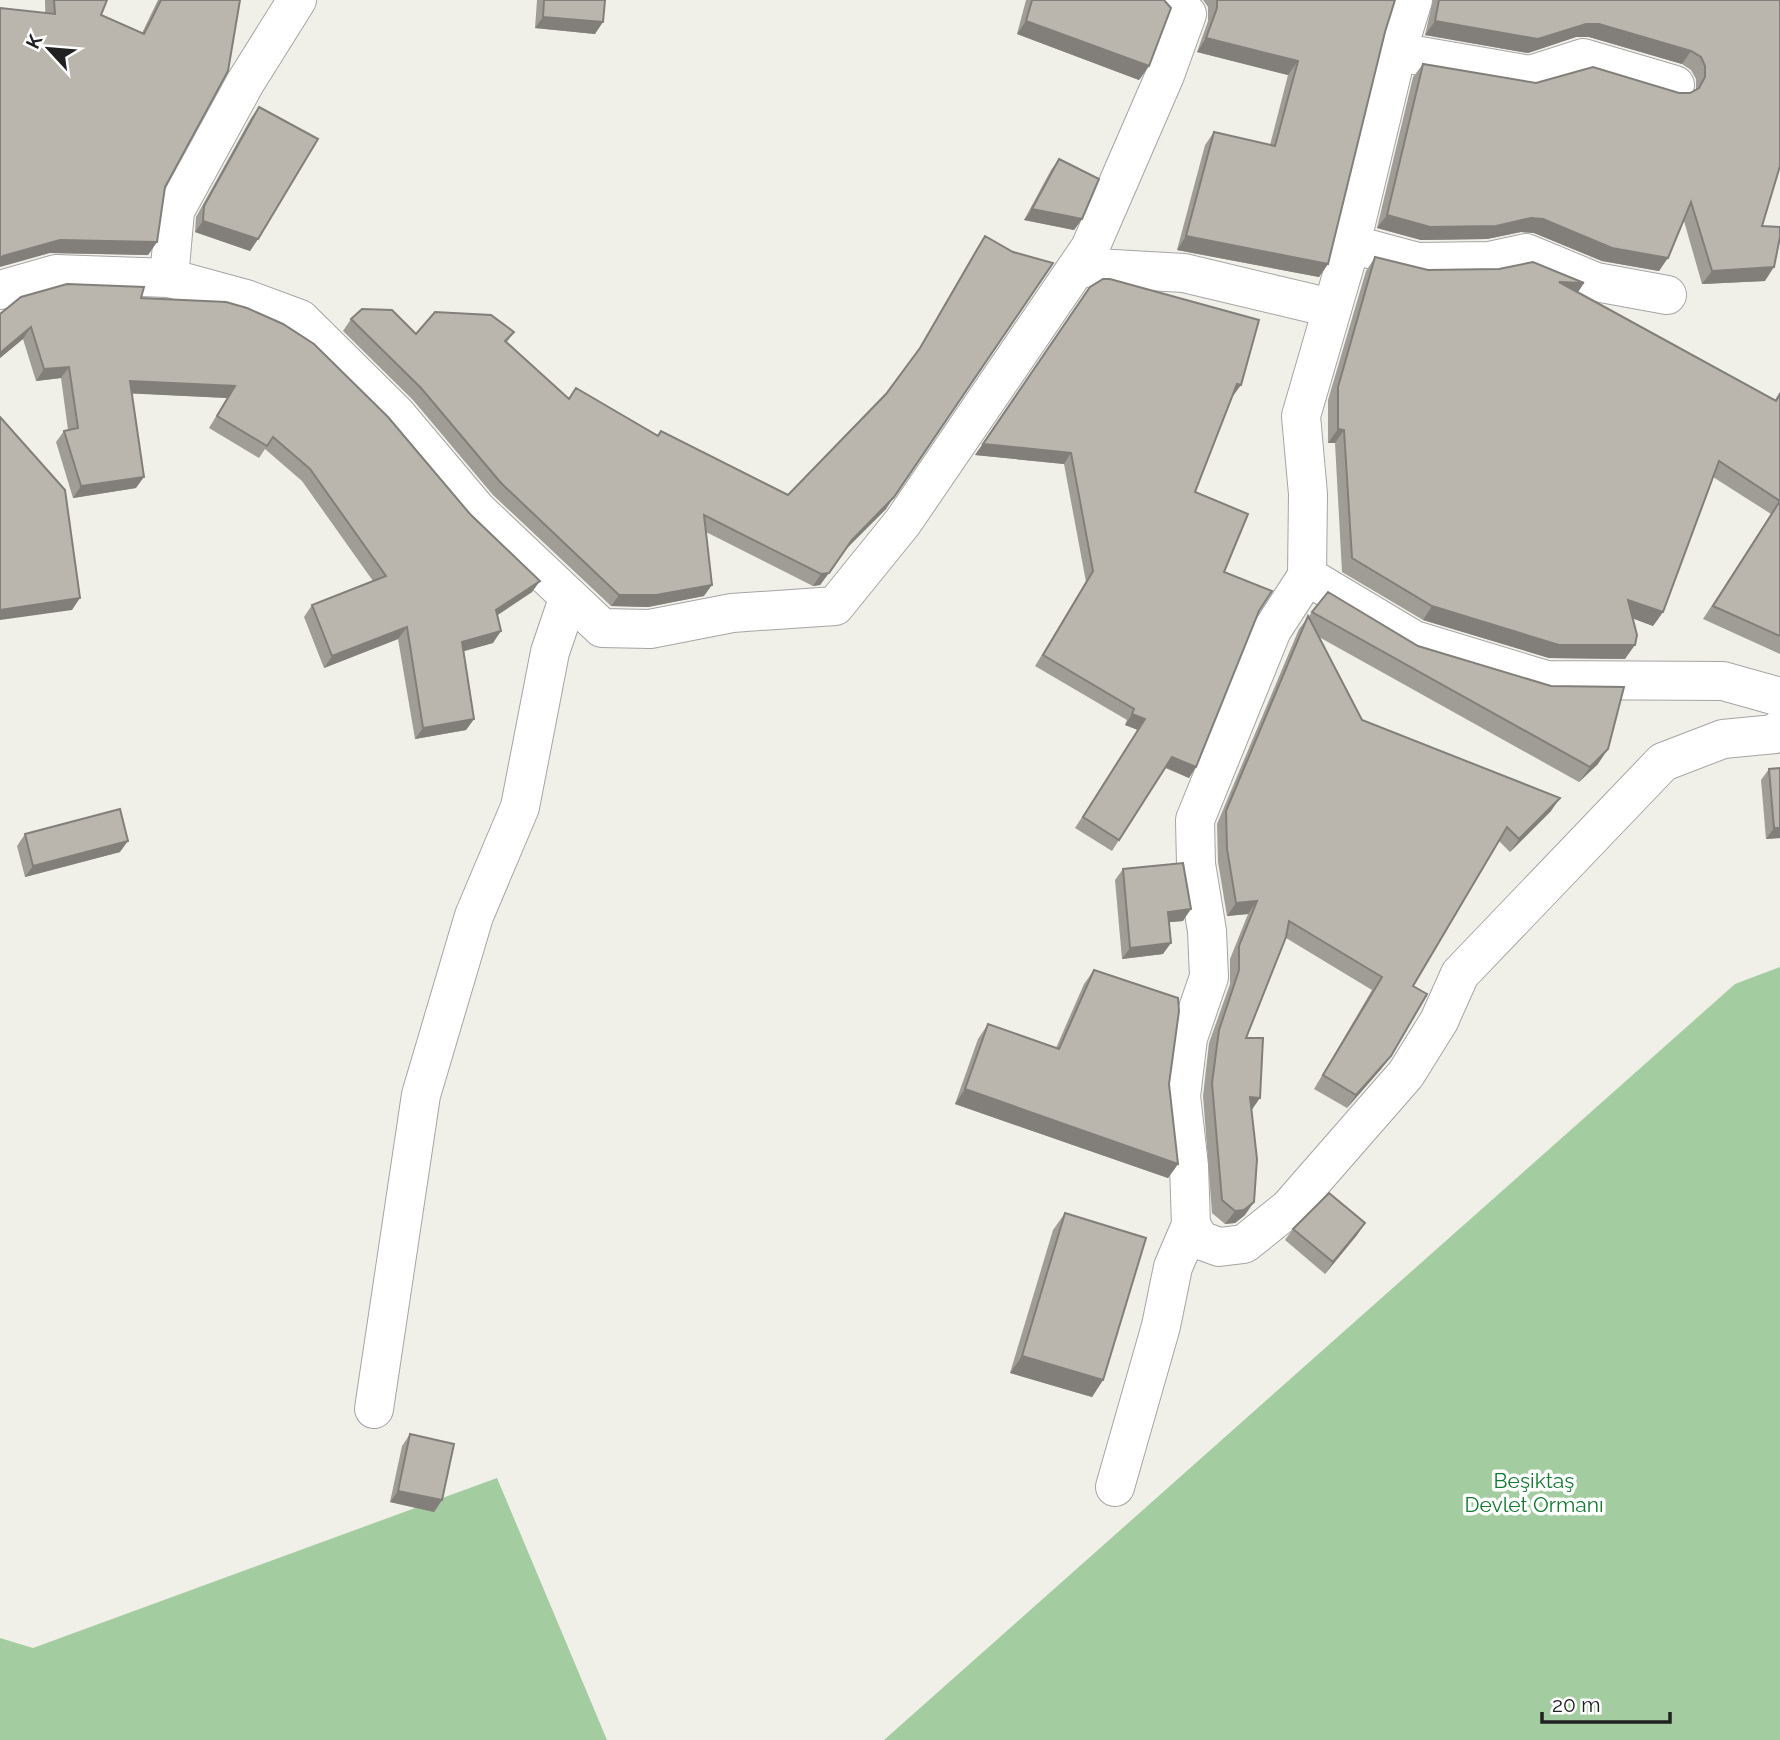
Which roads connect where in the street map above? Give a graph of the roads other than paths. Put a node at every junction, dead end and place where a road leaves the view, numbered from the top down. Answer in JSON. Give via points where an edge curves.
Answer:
{"nodes":[{"id":1,"x":297,"y":0,"type":"edge"},
{"id":2,"x":1170,"y":0,"type":"edge"},
{"id":3,"x":1413,"y":0,"type":"edge"},
{"id":4,"x":1397,"y":52,"type":"junction"},
{"id":5,"x":1675,"y":85,"type":"dead end"},
{"id":6,"x":1351,"y":244,"type":"junction"},
{"id":7,"x":1078,"y":267,"type":"junction"},
{"id":8,"x":169,"y":278,"type":"junction"},
{"id":9,"x":0,"y":290,"type":"edge"},
{"id":10,"x":1667,"y":295,"type":"dead end"},
{"id":11,"x":1331,"y":308,"type":"junction"},
{"id":12,"x":1307,"y":576,"type":"junction"},
{"id":13,"x":568,"y":599,"type":"junction"},
{"id":14,"x":1780,"y":697,"type":"edge"},
{"id":15,"x":1780,"y":729,"type":"edge"},
{"id":16,"x":1191,"y":1225,"type":"junction"},
{"id":17,"x":374,"y":1409,"type":"dead end"},
{"id":18,"x":1115,"y":1487,"type":"dead end"}],
"edges":[{"from":1,"to":8,"type":"street","via":[[175,211]]},
{"from":2,"to":7,"type":"street","via":[[1188,14]]},
{"from":3,"to":4,"type":"street"},
{"from":4,"to":5,"type":"street","via":[[1530,75],[1583,58]]},
{"from":4,"to":6,"type":"street"},
{"from":6,"to":10,"type":"street","via":[[1418,262],[1489,261],[1526,253],[1596,282]]},
{"from":6,"to":11,"type":"street"},
{"from":7,"to":11,"type":"street","via":[[1184,273]]},
{"from":7,"to":13,"type":"street","via":[[903,522],[835,606],[732,612],[650,629],[602,628]]},
{"from":8,"to":9,"type":"street","via":[[56,274]]},
{"from":8,"to":13,"type":"street","via":[[300,319],[396,414],[477,510]]},
{"from":11,"to":12,"type":"street","via":[[1301,416],[1308,494]]},
{"from":12,"to":14,"type":"street","via":[[1414,640],[1546,680],[1723,681]]},
{"from":12,"to":16,"type":"street","via":[[1272,630],[1195,820],[1209,977],[1188,1038],[1181,1096]]},
{"from":13,"to":17,"type":"street","via":[[550,652],[520,807],[474,916],[421,1095]]},
{"from":15,"to":16,"type":"street","via":[[1775,734],[1723,739],[1664,762],[1460,974],[1439,1021],[1406,1074],[1289,1209],[1244,1244],[1219,1247],[1199,1240]]},
{"from":16,"to":18,"type":"street","via":[[1173,1267]]}]}
